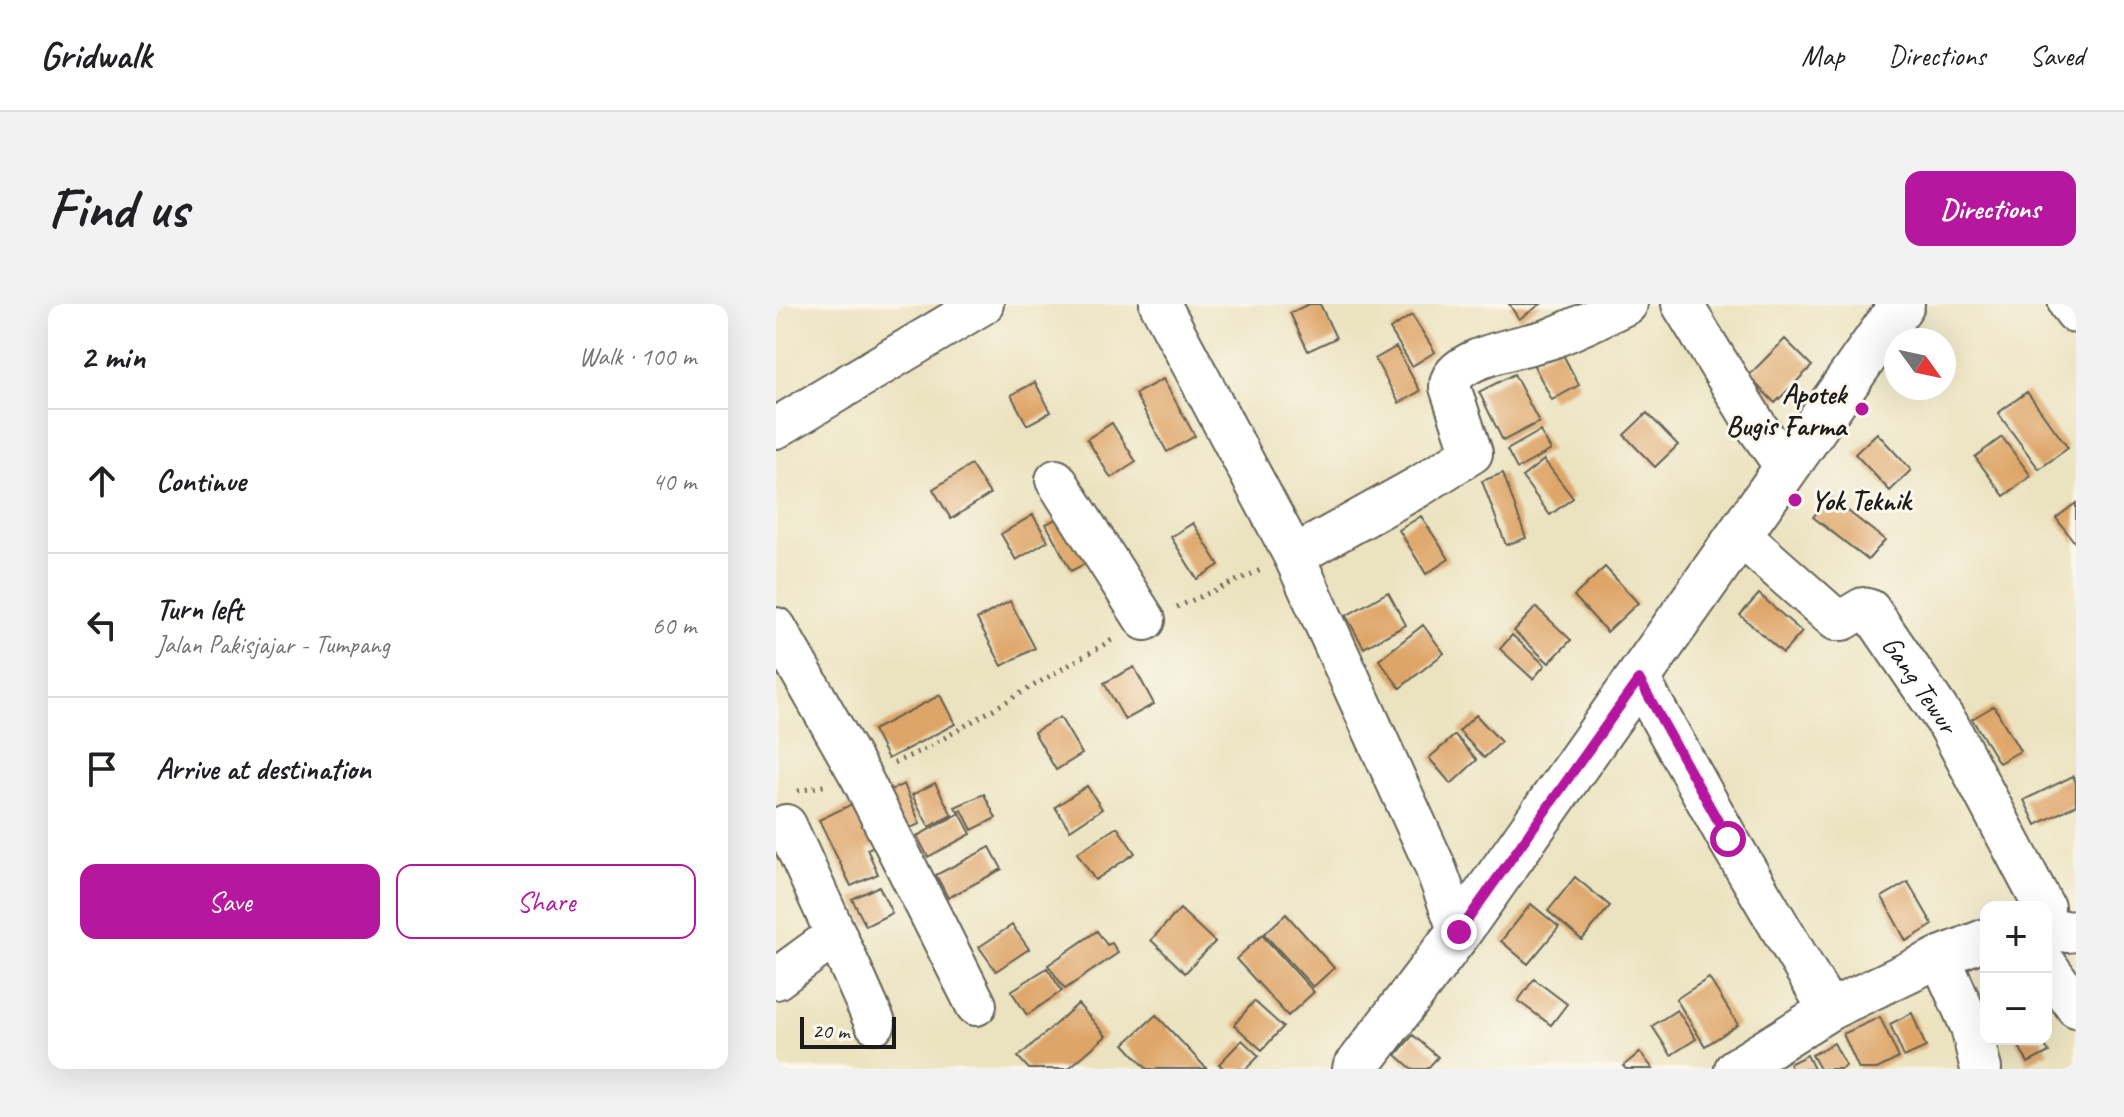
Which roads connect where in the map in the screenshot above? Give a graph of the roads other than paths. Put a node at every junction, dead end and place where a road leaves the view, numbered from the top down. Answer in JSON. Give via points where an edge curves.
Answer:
{"nodes":[{"id":1,"x":983,"y":304,"type":"edge"},
{"id":2,"x":1160,"y":304,"type":"edge"},
{"id":3,"x":1627,"y":304,"type":"edge"},
{"id":4,"x":1682,"y":304,"type":"edge"},
{"id":5,"x":1902,"y":304,"type":"edge"},
{"id":6,"x":2069,"y":304,"type":"edge"},
{"id":7,"x":2076,"y":313,"type":"edge"},
{"id":8,"x":776,"y":428,"type":"edge"},
{"id":9,"x":1786,"y":468,"type":"junction"},
{"id":10,"x":1056,"y":480,"type":"dead end"},
{"id":11,"x":1741,"y":536,"type":"junction"},
{"id":12,"x":1294,"y":556,"type":"junction"},
{"id":13,"x":1145,"y":620,"type":"road end"},
{"id":14,"x":776,"y":628,"type":"edge"},
{"id":15,"x":1639,"y":679,"type":"junction"},
{"id":16,"x":788,"y":809,"type":"road end"},
{"id":17,"x":2038,"y":901,"type":"edge"},
{"id":18,"x":2052,"y":928,"type":"edge"},
{"id":19,"x":1459,"y":932,"type":"junction"},
{"id":20,"x":836,"y":935,"type":"junction"},
{"id":21,"x":1980,"y":941,"type":"edge"},
{"id":22,"x":1940,"y":957,"type":"junction"},
{"id":23,"x":776,"y":979,"type":"edge"},
{"id":24,"x":976,"y":1005,"type":"dead end"},
{"id":25,"x":2076,"y":1007,"type":"edge"},
{"id":26,"x":1829,"y":1010,"type":"junction"},
{"id":27,"x":875,"y":1023,"type":"dead end"},
{"id":28,"x":1355,"y":1069,"type":"edge"},
{"id":29,"x":1735,"y":1069,"type":"edge"},
{"id":30,"x":1981,"y":1069,"type":"edge"}],
"edges":[{"from":1,"to":8,"type":"street"},
{"from":2,"to":12,"type":"street"},
{"from":3,"to":12,"type":"street","via":[[1549,340],[1500,350],[1438,383],[1450,387],[1472,453]]},
{"from":4,"to":9,"type":"street"},
{"from":5,"to":9,"type":"main road"},
{"from":6,"to":7,"type":"street"},
{"from":9,"to":11,"type":"main road"},
{"from":10,"to":13,"type":"street"},
{"from":11,"to":15,"type":"main road"},
{"from":11,"to":17,"type":"street","name":"Gang Tewur","via":[[1836,620],[1870,610],[1949,726]]},
{"from":12,"to":19,"type":"street","via":[[1434,864]]},
{"from":14,"to":24,"type":"street","via":[[861,777]]},
{"from":15,"to":19,"type":"main road"},
{"from":15,"to":26,"type":"street"},
{"from":16,"to":20,"type":"street"},
{"from":18,"to":25,"type":"street"},
{"from":19,"to":28,"type":"main road"},
{"from":20,"to":23,"type":"street"},
{"from":20,"to":27,"type":"street"},
{"from":21,"to":22,"type":"street"},
{"from":22,"to":26,"type":"street"},
{"from":22,"to":30,"type":"street","via":[[1971,1027]]},
{"from":26,"to":29,"type":"street"}]}
